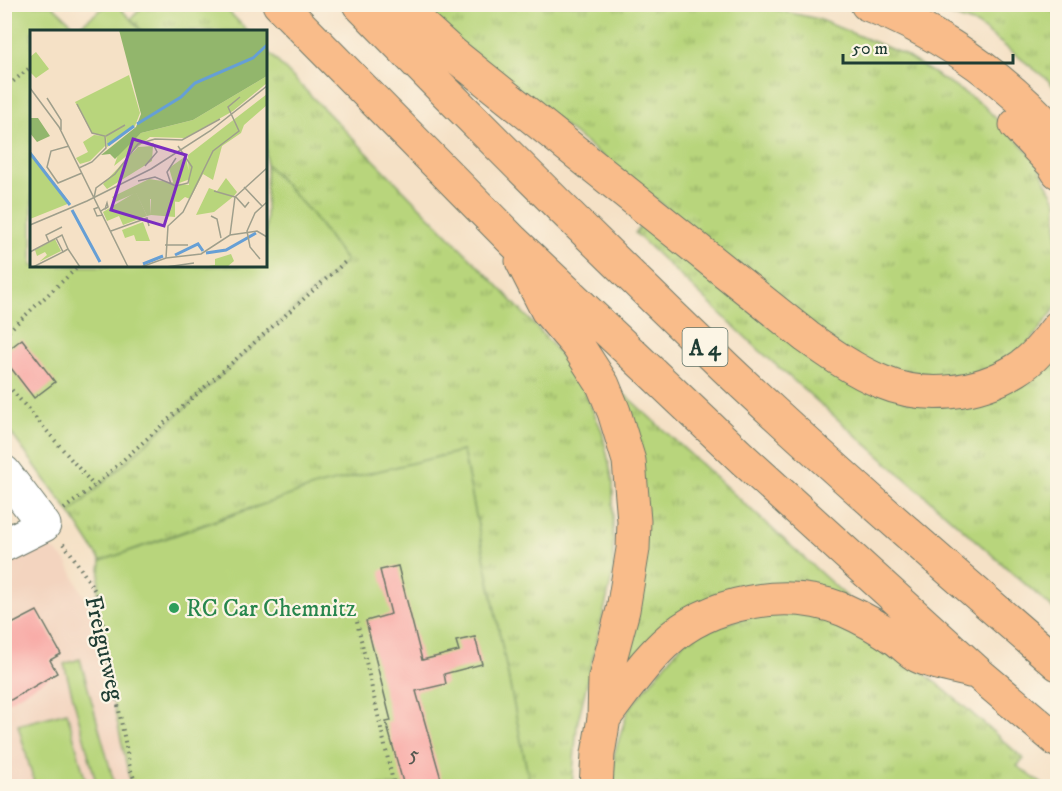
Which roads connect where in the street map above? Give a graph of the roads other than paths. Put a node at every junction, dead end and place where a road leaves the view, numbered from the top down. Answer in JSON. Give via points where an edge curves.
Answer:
{"nodes":[{"id":1,"x":279,"y":4,"type":"edge"},
{"id":2,"x":359,"y":4,"type":"edge"},
{"id":3,"x":398,"y":4,"type":"edge"},
{"id":4,"x":867,"y":4,"type":"edge"},
{"id":5,"x":974,"y":61,"type":"junction"},
{"id":6,"x":1058,"y":137,"type":"edge"},
{"id":7,"x":1058,"y":172,"type":"edge"},
{"id":8,"x":513,"y":241,"type":"junction"},
{"id":9,"x":1058,"y":327,"type":"edge"},
{"id":10,"x":4,"y":472,"type":"edge"},
{"id":11,"x":4,"y":545,"type":"edge"},
{"id":12,"x":1058,"y":664,"type":"edge"},
{"id":13,"x":980,"y":674,"type":"junction"},
{"id":14,"x":604,"y":718,"type":"junction"},
{"id":15,"x":1054,"y":738,"type":"edge"},
{"id":16,"x":596,"y":786,"type":"edge"}],
"edges":[{"from":1,"to":8,"type":"highway","number":"A 4"},
{"from":2,"to":12,"type":"highway","number":"A 4","via":[[728,369]]},
{"from":3,"to":9,"type":"highway","via":[[453,54],[807,337],[857,370],[907,389],[941,393],[975,388],[1017,370]]},
{"from":4,"to":5,"type":"highway","via":[[914,25]]},
{"from":5,"to":6,"type":"highway","via":[[1008,86]]},
{"from":5,"to":7,"type":"highway","via":[[1000,109]]},
{"from":8,"to":13,"type":"highway","number":"A 4","via":[[744,460]]},
{"from":8,"to":14,"type":"highway","via":[[547,310],[578,346],[603,385],[629,461],[633,549],[623,610],[605,678]]},
{"from":10,"to":11,"type":"street","via":[[44,525]]},
{"from":13,"to":14,"type":"highway","via":[[918,656],[881,629],[843,610],[815,601],[759,601],[693,622],[666,642],[644,664]]},
{"from":13,"to":15,"type":"highway","number":"A 4"},
{"from":14,"to":16,"type":"highway"}]}
